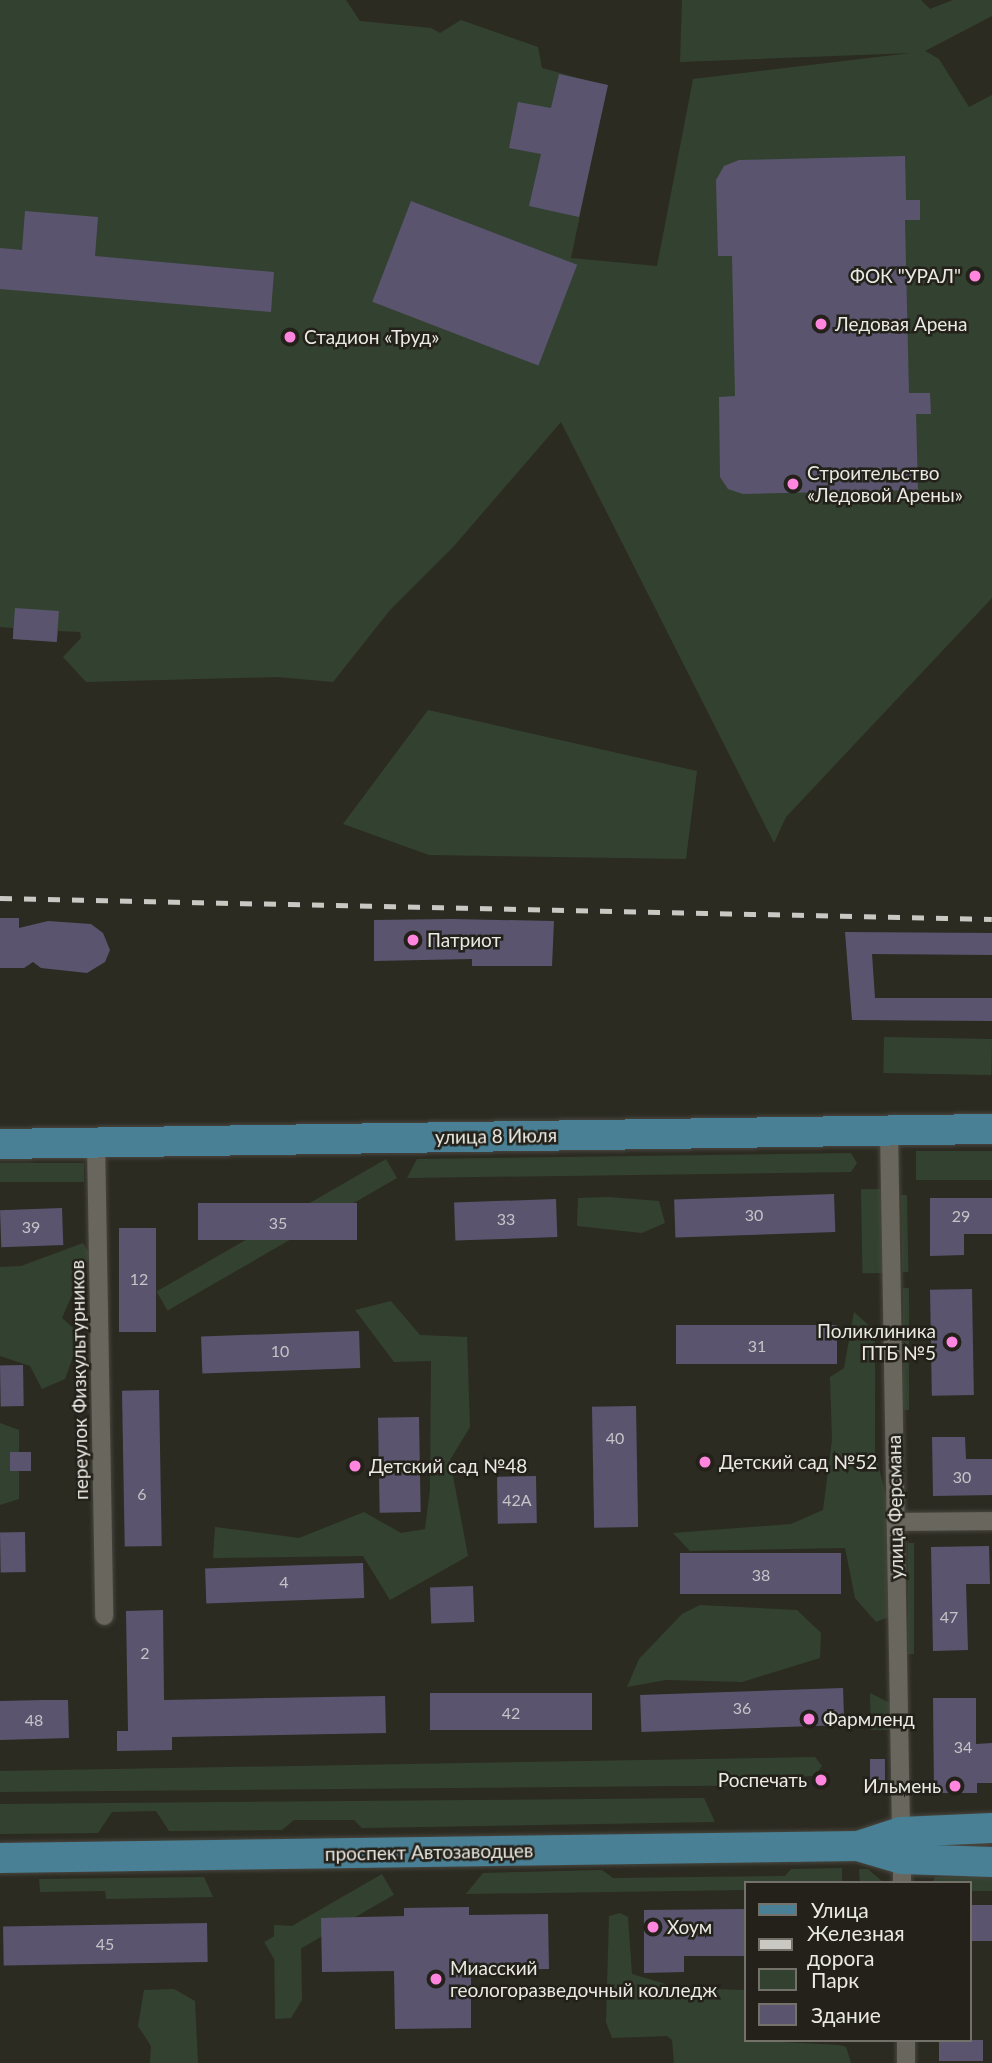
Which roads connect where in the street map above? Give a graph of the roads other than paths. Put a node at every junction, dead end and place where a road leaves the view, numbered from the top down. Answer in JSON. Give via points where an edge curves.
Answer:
{"nodes":[{"id":1,"x":992,"y":1129,"type":"edge"},
{"id":2,"x":889,"y":1130,"type":"junction"},
{"id":3,"x":96,"y":1142,"type":"junction"},
{"id":4,"x":0,"y":1144,"type":"edge"},
{"id":5,"x":992,"y":1521,"type":"edge"},
{"id":6,"x":896,"y":1522,"type":"junction"},
{"id":7,"x":104,"y":1616,"type":"dead end"},
{"id":8,"x":992,"y":1828,"type":"edge"},
{"id":9,"x":0,"y":1858,"type":"edge"},
{"id":10,"x":902,"y":1858,"type":"edge"},
{"id":11,"x":992,"y":1862,"type":"edge"},
{"id":12,"x":906,"y":2042,"type":"edge"},
{"id":13,"x":906,"y":2063,"type":"edge"}],
"edges":[{"from":1,"to":2,"type":"main road","name":"улица 8 Июля"},
{"from":2,"to":3,"type":"main road","name":"улица 8 Июля"},
{"from":2,"to":6,"type":"street","name":"улица Ферсмана"},
{"from":3,"to":4,"type":"main road","name":"улица 8 Июля"},
{"from":3,"to":7,"type":"street","name":"переулок Физкультурников"},
{"from":5,"to":6,"type":"street"},
{"from":6,"to":10,"type":"street","name":"улица Ферсмана"},
{"from":8,"to":10,"type":"main road","name":"проспект Автозаводцев"},
{"from":9,"to":10,"type":"main road","name":"проспект Автозаводцев","via":[[858,1846]]},
{"from":10,"to":11,"type":"main road","name":"проспект Автозаводцев"},
{"from":12,"to":13,"type":"street"}]}
